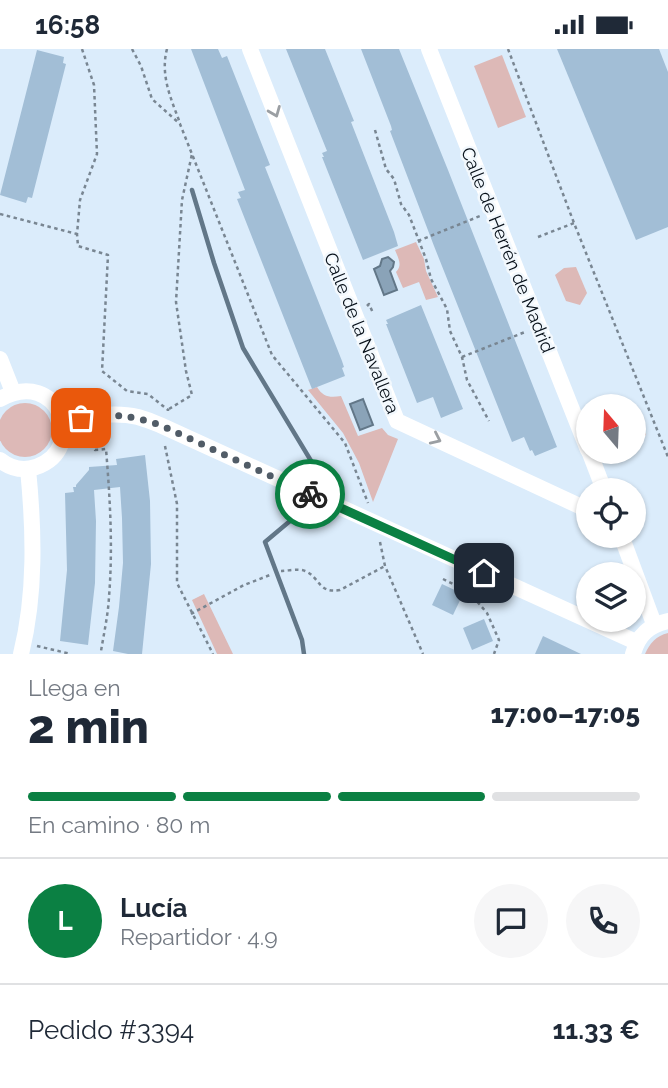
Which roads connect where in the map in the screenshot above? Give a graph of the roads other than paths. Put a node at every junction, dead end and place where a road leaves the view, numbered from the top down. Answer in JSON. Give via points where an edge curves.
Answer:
{"nodes":[{"id":1,"x":250,"y":49,"type":"edge"},
{"id":2,"x":429,"y":49,"type":"edge"},
{"id":3,"x":0,"y":359,"type":"edge"},
{"id":4,"x":6,"y":396,"type":"edge"},
{"id":5,"x":63,"y":420,"type":"junction"},
{"id":6,"x":576,"y":421,"type":"edge"},
{"id":7,"x":0,"y":460,"type":"edge"},
{"id":8,"x":29,"y":469,"type":"junction"},
{"id":9,"x":576,"y":504,"type":"edge"},
{"id":10,"x":627,"y":548,"type":"edge"},
{"id":11,"x":661,"y":622,"type":"edge"},
{"id":12,"x":634,"y":648,"type":"edge"},
{"id":13,"x":20,"y":654,"type":"edge"}],
"edges":[{"from":1,"to":9,"type":"street","name":"Calle de la Navallera","one_way":true,"via":[[397,421]]},
{"from":2,"to":6,"type":"street","name":"Calle de Herrén de Madrid"},
{"from":3,"to":4,"type":"street"},
{"from":4,"to":5,"type":"street","via":[[29,390],[44,395]]},
{"from":5,"to":8,"type":"street","via":[[57,453]]},
{"from":5,"to":12,"type":"street","via":[[117,415],[163,423]]},
{"from":7,"to":8,"type":"street"},
{"from":8,"to":13,"type":"street","via":[[33,547]]},
{"from":10,"to":11,"type":"street"},
{"from":11,"to":12,"type":"street","via":[[644,632]]}]}
